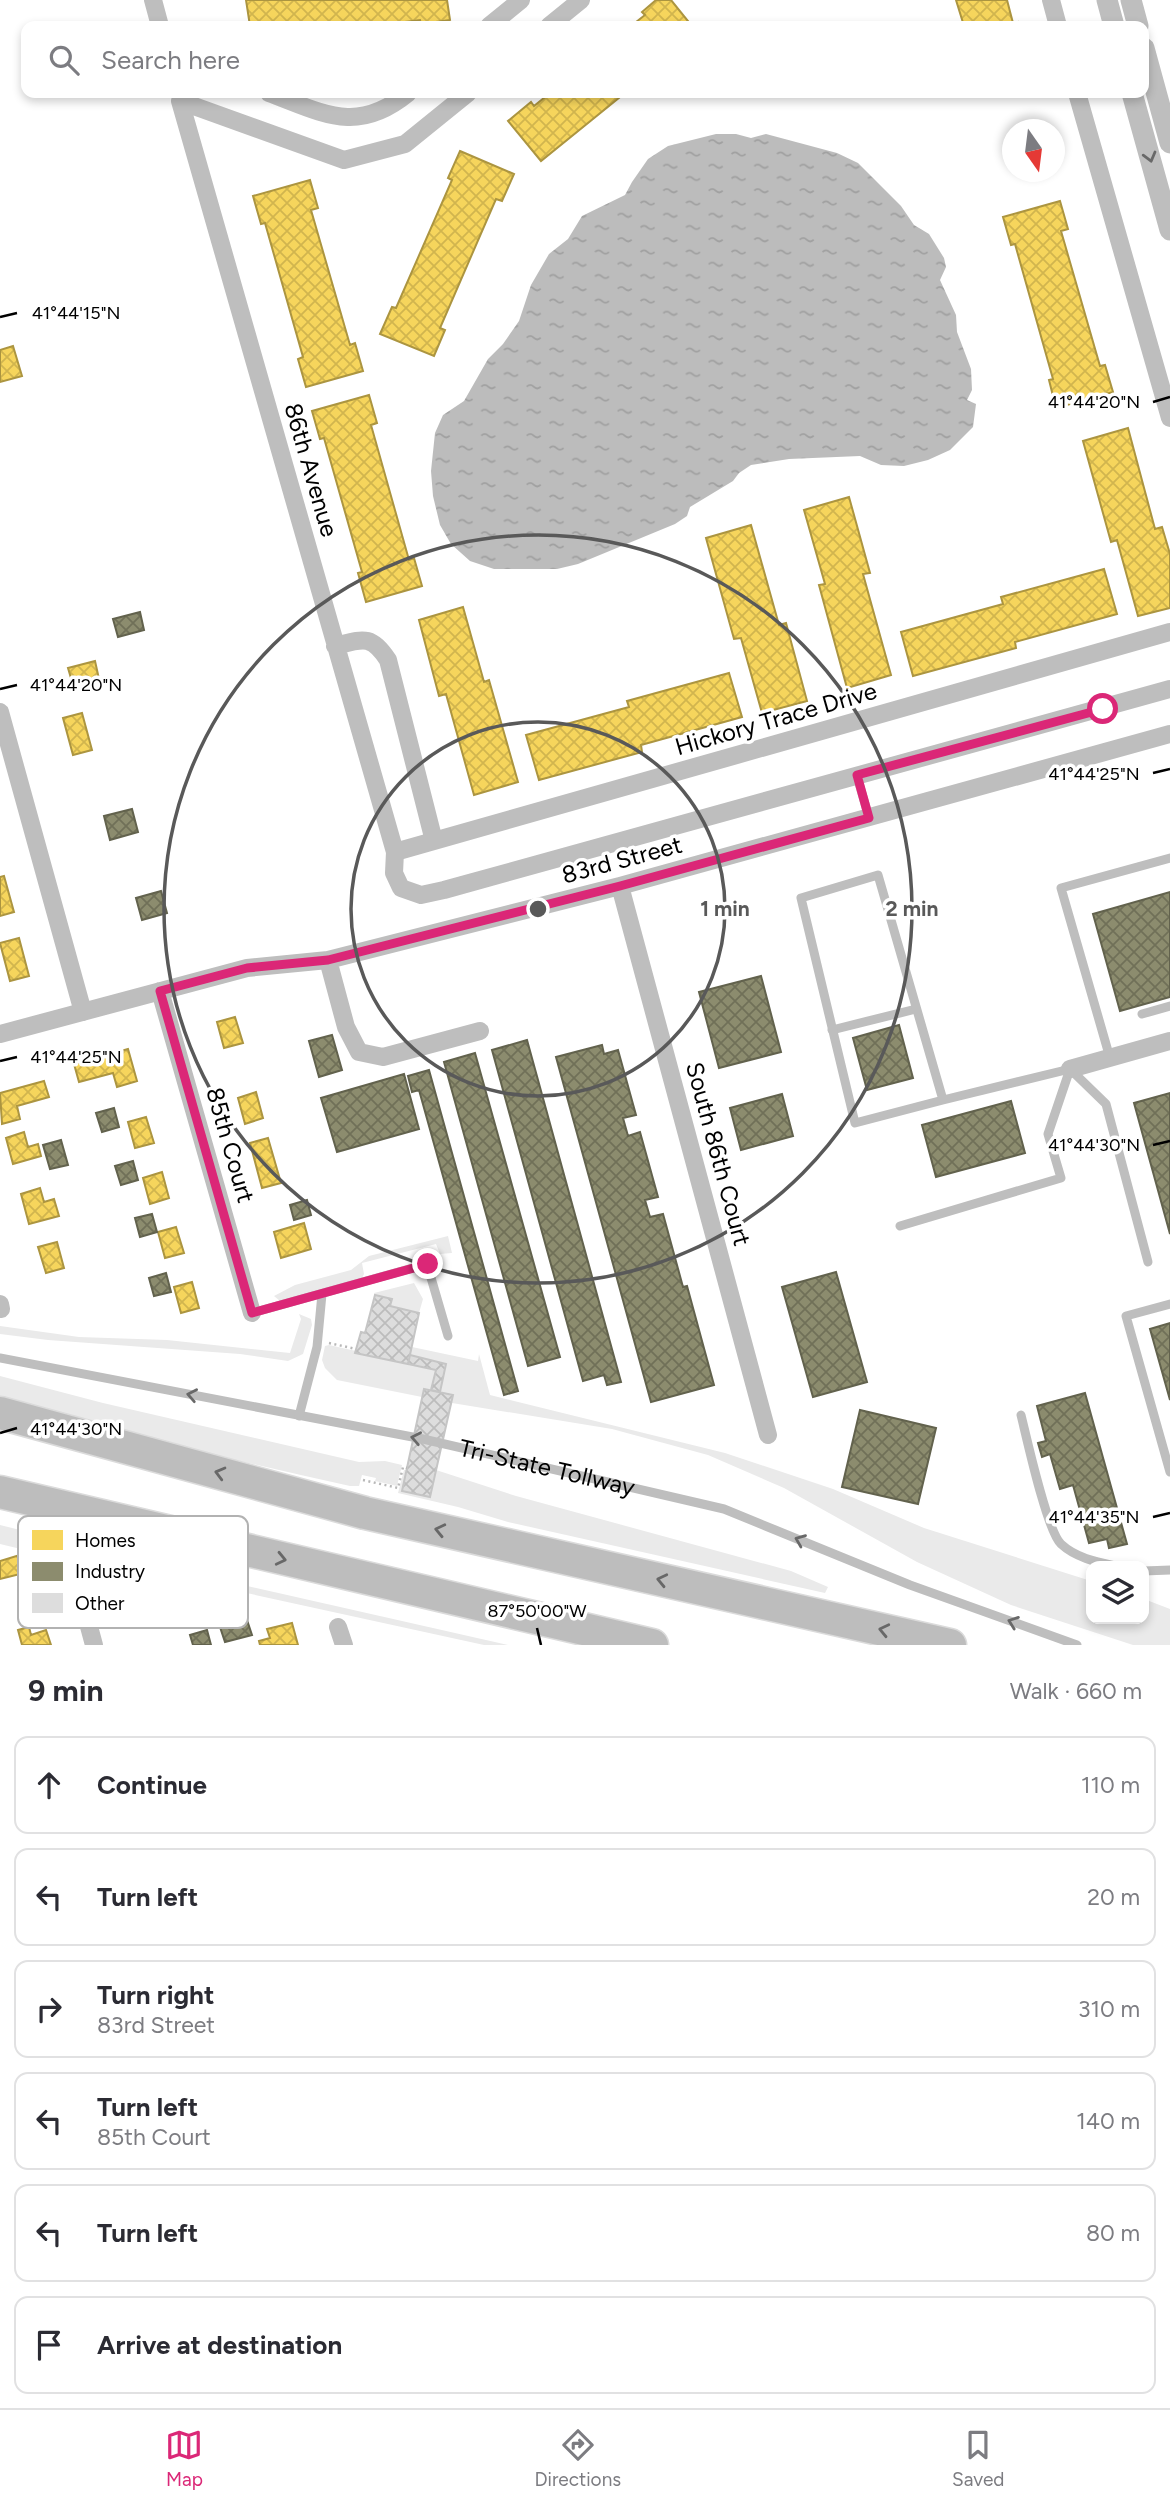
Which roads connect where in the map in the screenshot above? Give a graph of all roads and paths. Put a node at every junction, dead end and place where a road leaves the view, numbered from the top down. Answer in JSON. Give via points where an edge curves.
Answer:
{"nodes":[{"id":1,"x":153,"y":0,"type":"edge"},
{"id":2,"x":521,"y":0,"type":"edge"},
{"id":3,"x":581,"y":0,"type":"edge"},
{"id":4,"x":1051,"y":0,"type":"edge"},
{"id":5,"x":1107,"y":0,"type":"edge"},
{"id":6,"x":1131,"y":0,"type":"edge"},
{"id":7,"x":159,"y":21,"type":"edge"},
{"id":8,"x":495,"y":21,"type":"edge"},
{"id":9,"x":555,"y":21,"type":"edge"},
{"id":10,"x":1057,"y":21,"type":"edge"},
{"id":11,"x":1113,"y":21,"type":"edge"},
{"id":12,"x":1137,"y":21,"type":"edge"},
{"id":13,"x":1149,"y":66,"type":"edge"},
{"id":14,"x":282,"y":98,"type":"edge"},
{"id":15,"x":402,"y":98,"type":"edge"},
{"id":16,"x":462,"y":98,"type":"edge"},
{"id":17,"x":1078,"y":98,"type":"edge"},
{"id":18,"x":1133,"y":98,"type":"edge"},
{"id":19,"x":1170,"y":143,"type":"edge"},
{"id":20,"x":1169,"y":224,"type":"edge"},
{"id":21,"x":1170,"y":418,"type":"edge"},
{"id":22,"x":1170,"y":632,"type":"edge"},
{"id":23,"x":335,"y":646,"type":"junction"},
{"id":24,"x":1170,"y":689,"type":"edge"},
{"id":25,"x":0,"y":712,"type":"edge"},
{"id":26,"x":1170,"y":734,"type":"edge"},
{"id":27,"x":857,"y":775,"type":"junction"},
{"id":28,"x":869,"y":818,"type":"junction"},
{"id":29,"x":434,"y":841,"type":"junction"},
{"id":30,"x":395,"y":852,"type":"junction"},
{"id":31,"x":1170,"y":858,"type":"edge"},
{"id":32,"x":620,"y":886,"type":"junction"},
{"id":33,"x":328,"y":960,"type":"junction"},
{"id":34,"x":160,"y":991,"type":"junction"},
{"id":35,"x":1170,"y":1006,"type":"edge"},
{"id":36,"x":916,"y":1009,"type":"junction"},
{"id":37,"x":83,"y":1012,"type":"junction"},
{"id":38,"x":1142,"y":1014,"type":"dead end"},
{"id":39,"x":832,"y":1030,"type":"junction"},
{"id":40,"x":480,"y":1031,"type":"dead end"},
{"id":41,"x":0,"y":1034,"type":"edge"},
{"id":42,"x":1170,"y":1041,"type":"edge"},
{"id":43,"x":1110,"y":1058,"type":"junction"},
{"id":44,"x":1070,"y":1069,"type":"junction"},
{"id":45,"x":943,"y":1100,"type":"junction"},
{"id":46,"x":900,"y":1226,"type":"dead end"},
{"id":47,"x":1148,"y":1262,"type":"dead end"},
{"id":48,"x":322,"y":1294,"type":"junction"},
{"id":49,"x":1170,"y":1304,"type":"edge"},
{"id":50,"x":252,"y":1313,"type":"joint"},
{"id":51,"x":448,"y":1336,"type":"dead end"},
{"id":52,"x":318,"y":1340,"type":"junction"},
{"id":53,"x":356,"y":1349,"type":"dead end"},
{"id":54,"x":0,"y":1358,"type":"edge"},
{"id":55,"x":0,"y":1413,"type":"edge"},
{"id":56,"x":1021,"y":1415,"type":"dead end"},
{"id":57,"x":299,"y":1416,"type":"junction"},
{"id":58,"x":768,"y":1434,"type":"dead end"},
{"id":59,"x":407,"y":1468,"type":"dead end"},
{"id":60,"x":1170,"y":1472,"type":"edge"},
{"id":61,"x":363,"y":1480,"type":"dead end"},
{"id":62,"x":0,"y":1492,"type":"edge"},
{"id":63,"x":102,"y":1516,"type":"edge"},
{"id":64,"x":248,"y":1550,"type":"edge"},
{"id":65,"x":1089,"y":1561,"type":"edge"},
{"id":66,"x":1170,"y":1570,"type":"edge"},
{"id":67,"x":1149,"y":1572,"type":"edge"},
{"id":68,"x":338,"y":1627,"type":"dead end"},
{"id":69,"x":89,"y":1628,"type":"edge"},
{"id":70,"x":94,"y":1645,"type":"edge"},
{"id":71,"x":344,"y":1645,"type":"edge"},
{"id":72,"x":652,"y":1645,"type":"edge"},
{"id":73,"x":950,"y":1645,"type":"edge"},
{"id":74,"x":1077,"y":1645,"type":"edge"}],
"edges":[{"from":1,"to":7,"type":"street"},
{"from":2,"to":8,"type":"street"},
{"from":3,"to":9,"type":"street"},
{"from":4,"to":10,"type":"street"},
{"from":5,"to":11,"type":"street"},
{"from":6,"to":12,"type":"street"},
{"from":13,"to":19,"type":"street"},
{"from":14,"to":15,"type":"street","via":[[333,117],[371,116]]},
{"from":16,"to":23,"type":"street","name":"86th Avenue","via":[[405,144],[344,160],[180,101]]},
{"from":17,"to":21,"type":"street"},
{"from":18,"to":20,"type":"street","one_way":true},
{"from":22,"to":29,"type":"street","name":"Hickory Trace Drive"},
{"from":23,"to":29,"type":"street","via":[[365,639],[378,645],[388,660]]},
{"from":23,"to":30,"type":"street","name":"86th Avenue"},
{"from":24,"to":27,"type":"street"},
{"from":25,"to":37,"type":"street"},
{"from":26,"to":28,"type":"street","name":"83rd Street"},
{"from":27,"to":28,"type":"lane"},
{"from":27,"to":30,"type":"street","name":"86th Avenue","via":[[421,895],[401,888],[394,873]]},
{"from":28,"to":32,"type":"street","name":"83rd Street"},
{"from":29,"to":30,"type":"street","name":"Hickory Trace Drive"},
{"from":31,"to":43,"type":"lane","via":[[1061,888]]},
{"from":32,"to":33,"type":"street","name":"83rd Street"},
{"from":32,"to":58,"type":"street","name":"South 86th Court"},
{"from":33,"to":34,"type":"street","name":"83rd Street","via":[[247,968]]},
{"from":33,"to":40,"type":"street","via":[[346,1027],[359,1052],[383,1057]]},
{"from":34,"to":37,"type":"street","name":"83rd Street"},
{"from":34,"to":50,"type":"street","name":"85th Court"},
{"from":35,"to":38,"type":"lane"},
{"from":36,"to":39,"type":"lane"},
{"from":36,"to":39,"type":"lane","via":[[878,875],[800,898]]},
{"from":36,"to":45,"type":"lane"},
{"from":37,"to":41,"type":"street","name":"83rd Street"},
{"from":39,"to":45,"type":"lane","via":[[855,1123]]},
{"from":42,"to":43,"type":"street"},
{"from":43,"to":44,"type":"street"},
{"from":44,"to":45,"type":"lane"},
{"from":44,"to":46,"type":"lane","via":[[1048,1134],[1061,1178]]},
{"from":44,"to":47,"type":"lane","via":[[1106,1104]]},
{"from":48,"to":50,"type":"lane"},
{"from":48,"to":51,"type":"lane","via":[[428,1264]]},
{"from":48,"to":52,"type":"lane"},
{"from":49,"to":60,"type":"lane","via":[[1126,1316]]},
{"from":52,"to":53,"type":"path"},
{"from":52,"to":57,"type":"lane"},
{"from":57,"to":54,"type":"lane","name":"Tri-State Tollway","one_way":true},
{"from":73,"to":55,"type":"highway","one_way":true,"via":[[365,1513]]},
{"from":56,"to":65,"type":"lane","via":[[1049,1522],[1060,1544]]},
{"from":74,"to":57,"type":"lane","name":"Tri-State Tollway","one_way":true,"via":[[910,1585],[724,1509],[422,1439]]},
{"from":59,"to":61,"type":"path","via":[[403,1467],[398,1488]]},
{"from":62,"to":63,"type":"highway","one_way":true},
{"from":64,"to":72,"type":"highway","one_way":true},
{"from":66,"to":67,"type":"lane"},
{"from":68,"to":71,"type":"street"},
{"from":69,"to":70,"type":"street"}]}
